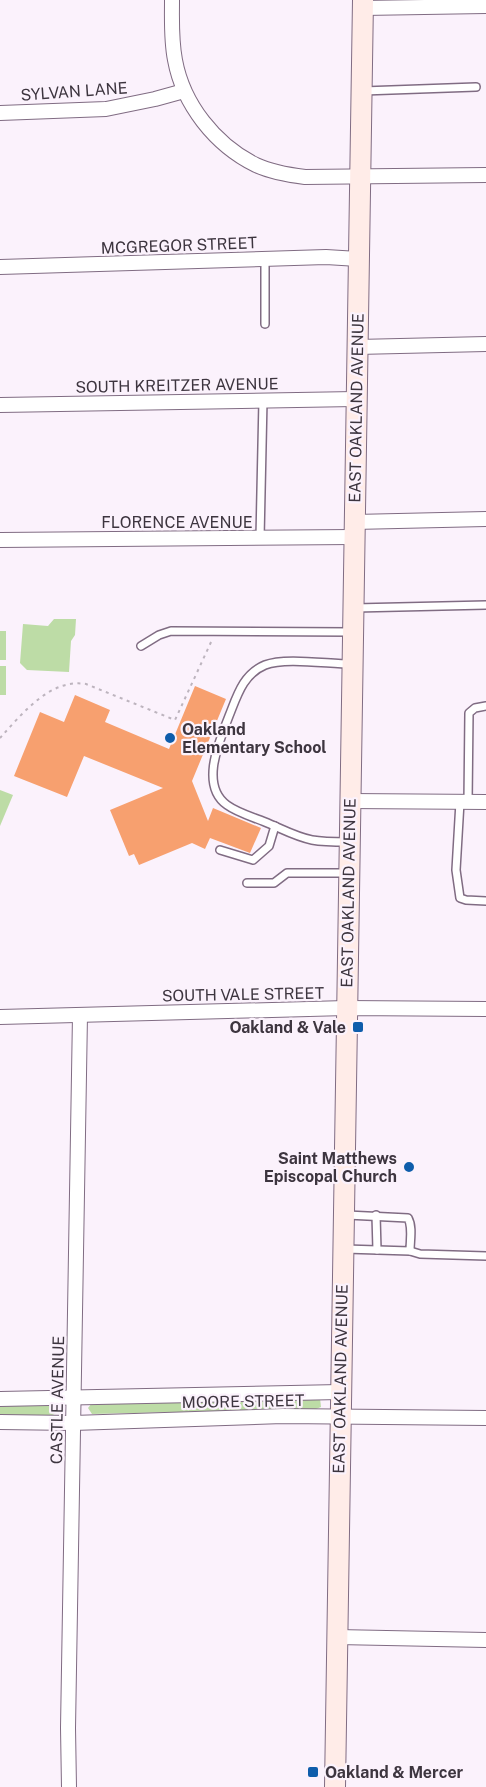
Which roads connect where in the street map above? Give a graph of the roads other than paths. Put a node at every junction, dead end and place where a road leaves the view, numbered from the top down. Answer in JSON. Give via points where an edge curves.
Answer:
{"nodes":[{"id":1,"x":172,"y":0,"type":"edge"},
{"id":2,"x":363,"y":4,"type":"edge"},
{"id":3,"x":486,"y":6,"type":"edge"},
{"id":4,"x":476,"y":87,"type":"dead end"},
{"id":5,"x":184,"y":91,"type":"junction"},
{"id":6,"x":360,"y":92,"type":"junction"},
{"id":7,"x":0,"y":113,"type":"edge"},
{"id":8,"x":486,"y":175,"type":"edge"},
{"id":9,"x":359,"y":177,"type":"junction"},
{"id":10,"x":265,"y":259,"type":"junction"},
{"id":11,"x":358,"y":259,"type":"junction"},
{"id":12,"x":0,"y":267,"type":"edge"},
{"id":13,"x":265,"y":324,"type":"dead end"},
{"id":14,"x":486,"y":344,"type":"edge"},
{"id":15,"x":357,"y":347,"type":"junction"},
{"id":16,"x":356,"y":399,"type":"junction"},
{"id":17,"x":262,"y":400,"type":"junction"},
{"id":18,"x":0,"y":405,"type":"edge"},
{"id":19,"x":486,"y":519,"type":"edge"},
{"id":20,"x":353,"y":530,"type":"junction"},
{"id":21,"x":260,"y":538,"type":"junction"},
{"id":22,"x":0,"y":540,"type":"edge"},
{"id":23,"x":486,"y":605,"type":"edge"},
{"id":24,"x":352,"y":608,"type":"junction"},
{"id":25,"x":352,"y":632,"type":"junction"},
{"id":26,"x":141,"y":646,"type":"dead end"},
{"id":27,"x":351,"y":664,"type":"junction"},
{"id":28,"x":486,"y":706,"type":"edge"},
{"id":29,"x":349,"y":801,"type":"junction"},
{"id":30,"x":464,"y":802,"type":"junction"},
{"id":31,"x":486,"y":802,"type":"edge"},
{"id":32,"x":275,"y":826,"type":"junction"},
{"id":33,"x":348,"y":842,"type":"junction"},
{"id":34,"x":220,"y":850,"type":"dead end"},
{"id":35,"x":348,"y":873,"type":"junction"},
{"id":36,"x":247,"y":883,"type":"dead end"},
{"id":37,"x":486,"y":901,"type":"edge"},
{"id":38,"x":346,"y":1008,"type":"junction"},
{"id":39,"x":486,"y":1009,"type":"edge"},
{"id":40,"x":80,"y":1015,"type":"junction"},
{"id":41,"x":0,"y":1017,"type":"edge"},
{"id":42,"x":343,"y":1214,"type":"junction"},
{"id":43,"x":376,"y":1215,"type":"junction"},
{"id":44,"x":342,"y":1249,"type":"junction"},
{"id":45,"x":377,"y":1250,"type":"junction"},
{"id":46,"x":410,"y":1251,"type":"junction"},
{"id":47,"x":486,"y":1256,"type":"edge"},
{"id":48,"x":340,"y":1392,"type":"junction"},
{"id":49,"x":74,"y":1397,"type":"junction"},
{"id":50,"x":0,"y":1399,"type":"edge"},
{"id":51,"x":340,"y":1416,"type":"junction"},
{"id":52,"x":486,"y":1418,"type":"edge"},
{"id":53,"x":0,"y":1422,"type":"edge"},
{"id":54,"x":74,"y":1423,"type":"junction"},
{"id":55,"x":337,"y":1637,"type":"junction"},
{"id":56,"x":486,"y":1640,"type":"edge"},
{"id":57,"x":69,"y":1787,"type":"edge"},
{"id":58,"x":335,"y":1787,"type":"edge"}],
"edges":[{"from":1,"to":5,"type":"street","via":[[175,59]]},
{"from":2,"to":3,"type":"street"},
{"from":2,"to":6,"type":"main road","name":"EAST OAKLAND AVENUE"},
{"from":4,"to":6,"type":"lane"},
{"from":5,"to":7,"type":"street","name":"SYLVAN LANE","via":[[106,109]]},
{"from":5,"to":9,"type":"street","via":[[216,136],[256,165],[305,177]]},
{"from":6,"to":9,"type":"main road","name":"EAST OAKLAND AVENUE"},
{"from":8,"to":9,"type":"street"},
{"from":9,"to":11,"type":"main road","name":"EAST OAKLAND AVENUE"},
{"from":10,"to":11,"type":"street","name":"MCGREGOR STREET"},
{"from":10,"to":12,"type":"street","name":"MCGREGOR STREET"},
{"from":10,"to":13,"type":"lane"},
{"from":11,"to":15,"type":"main road","name":"EAST OAKLAND AVENUE"},
{"from":14,"to":15,"type":"street"},
{"from":15,"to":16,"type":"main road","name":"EAST OAKLAND AVENUE"},
{"from":16,"to":17,"type":"street","name":"SOUTH KREITZER AVENUE"},
{"from":16,"to":20,"type":"main road","name":"EAST OAKLAND AVENUE"},
{"from":17,"to":18,"type":"street","name":"SOUTH KREITZER AVENUE"},
{"from":17,"to":21,"type":"lane"},
{"from":19,"to":20,"type":"street","name":"FLORENCE AVENUE"},
{"from":20,"to":21,"type":"street","name":"FLORENCE AVENUE"},
{"from":20,"to":24,"type":"main road","name":"EAST OAKLAND AVENUE"},
{"from":21,"to":22,"type":"street","name":"FLORENCE AVENUE"},
{"from":23,"to":24,"type":"lane"},
{"from":24,"to":25,"type":"main road","name":"EAST OAKLAND AVENUE"},
{"from":25,"to":26,"type":"lane","via":[[171,631]]},
{"from":25,"to":27,"type":"main road","name":"EAST OAKLAND AVENUE"},
{"from":27,"to":29,"type":"main road","name":"EAST OAKLAND AVENUE"},
{"from":27,"to":32,"type":"lane","via":[[275,662],[255,670],[240,689],[214,758],[215,785],[229,807]]},
{"from":28,"to":30,"type":"lane","via":[[469,713]]},
{"from":29,"to":30,"type":"street"},
{"from":29,"to":33,"type":"main road","name":"EAST OAKLAND AVENUE"},
{"from":30,"to":31,"type":"street"},
{"from":30,"to":37,"type":"lane","via":[[456,870],[460,898]]},
{"from":32,"to":33,"type":"lane","via":[[313,840]]},
{"from":32,"to":34,"type":"lane","via":[[269,846],[253,860]]},
{"from":33,"to":35,"type":"main road","name":"EAST OAKLAND AVENUE"},
{"from":35,"to":36,"type":"lane","via":[[287,873],[274,883]]},
{"from":35,"to":38,"type":"main road","name":"EAST OAKLAND AVENUE"},
{"from":38,"to":39,"type":"street","name":"SOUTH VALE STREET"},
{"from":38,"to":40,"type":"street","name":"SOUTH VALE STREET"},
{"from":38,"to":42,"type":"main road","name":"EAST OAKLAND AVENUE"},
{"from":40,"to":41,"type":"street","name":"SOUTH VALE STREET"},
{"from":40,"to":49,"type":"street","name":"CASTLE AVENUE"},
{"from":42,"to":43,"type":"lane"},
{"from":42,"to":44,"type":"main road","name":"EAST OAKLAND AVENUE"},
{"from":43,"to":45,"type":"lane"},
{"from":43,"to":46,"type":"lane","via":[[408,1218]]},
{"from":44,"to":45,"type":"lane"},
{"from":44,"to":48,"type":"main road","name":"EAST OAKLAND AVENUE"},
{"from":45,"to":46,"type":"lane"},
{"from":46,"to":47,"type":"lane"},
{"from":48,"to":49,"type":"street","name":"MOORE STREET"},
{"from":48,"to":51,"type":"main road","name":"EAST OAKLAND AVENUE"},
{"from":49,"to":50,"type":"street","name":"MOORE STREET"},
{"from":49,"to":54,"type":"street","name":"CASTLE AVENUE"},
{"from":51,"to":52,"type":"street","name":"MOORE STREET"},
{"from":51,"to":54,"type":"street","name":"MOORE STREET"},
{"from":51,"to":55,"type":"main road","name":"EAST OAKLAND AVENUE"},
{"from":53,"to":54,"type":"street","name":"MOORE STREET"},
{"from":54,"to":57,"type":"street","name":"CASTLE AVENUE"},
{"from":55,"to":56,"type":"street"},
{"from":55,"to":58,"type":"main road","name":"EAST OAKLAND AVENUE"}]}
